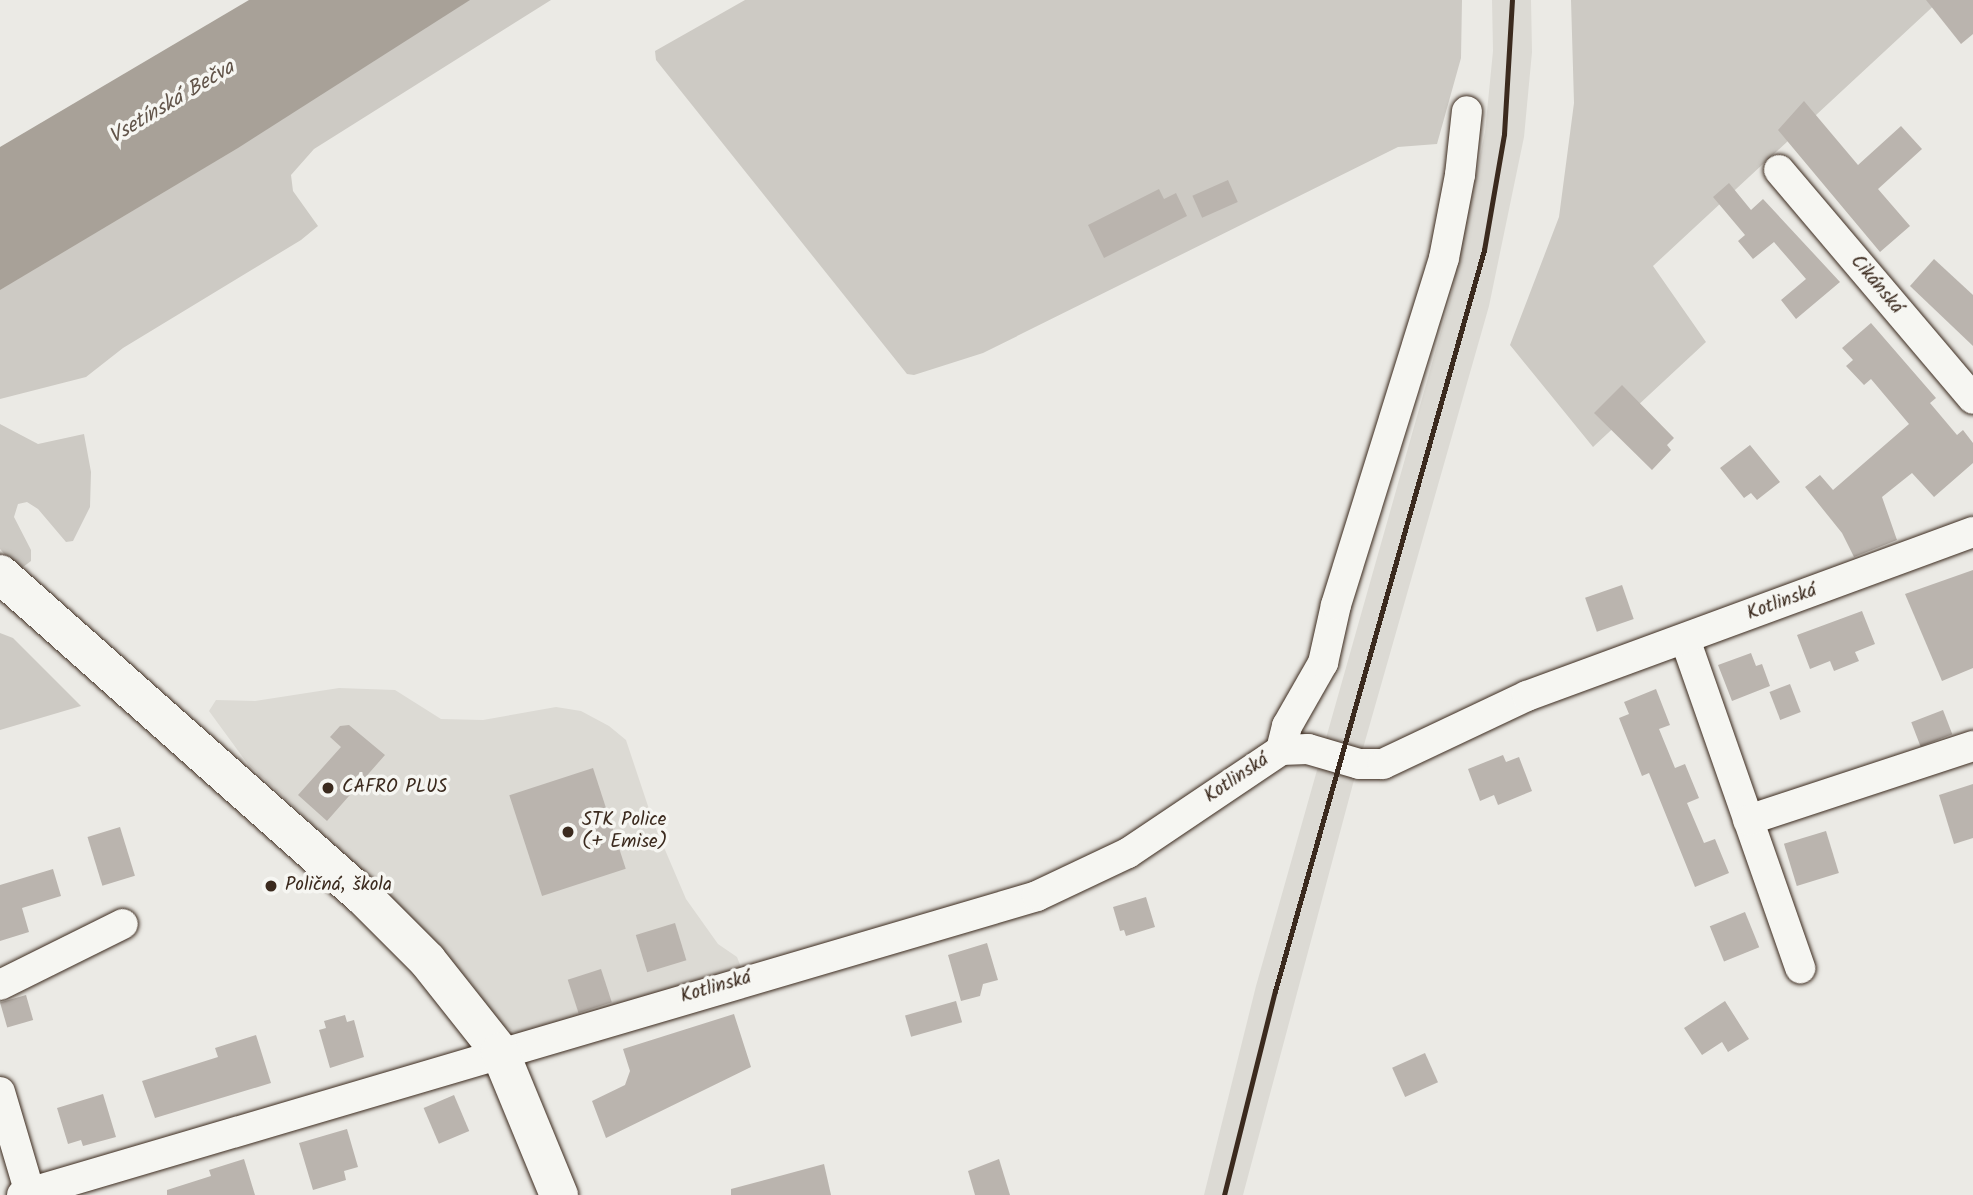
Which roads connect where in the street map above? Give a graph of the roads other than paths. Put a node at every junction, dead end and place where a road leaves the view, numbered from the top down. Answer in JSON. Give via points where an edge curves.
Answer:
{"nodes":[{"id":1,"x":1466,"y":111,"type":"dead end"},
{"id":2,"x":1779,"y":170,"type":"dead end"},
{"id":3,"x":1973,"y":399,"type":"edge"},
{"id":4,"x":1973,"y":532,"type":"edge"},
{"id":5,"x":0,"y":574,"type":"edge"},
{"id":6,"x":1685,"y":639,"type":"junction"},
{"id":7,"x":1973,"y":746,"type":"edge"},
{"id":8,"x":1281,"y":750,"type":"junction"},
{"id":9,"x":1748,"y":820,"type":"junction"},
{"id":10,"x":123,"y":924,"type":"dead end"},
{"id":11,"x":1800,"y":968,"type":"dead end"},
{"id":12,"x":0,"y":985,"type":"edge"},
{"id":13,"x":500,"y":1052,"type":"junction"},
{"id":14,"x":0,"y":1092,"type":"edge"},
{"id":15,"x":26,"y":1194,"type":"edge"},
{"id":16,"x":559,"y":1195,"type":"edge"}],
"edges":[{"from":1,"to":8,"type":"street","via":[[1459,187],[1444,258],[1336,605],[1323,663],[1287,726]]},
{"from":2,"to":3,"type":"street","name":"Cikánská"},
{"from":4,"to":6,"type":"street","name":"Kotlinská"},
{"from":5,"to":13,"type":"main road","via":[[365,898],[461,998]]},
{"from":6,"to":8,"type":"street","name":"Kotlinská","via":[[1527,696],[1383,764],[1359,764],[1308,749]]},
{"from":6,"to":9,"type":"street"},
{"from":7,"to":9,"type":"street"},
{"from":8,"to":13,"type":"street","name":"Kotlinská","via":[[1255,763],[1128,853],[1064,887]]},
{"from":9,"to":11,"type":"street"},
{"from":10,"to":12,"type":"street"},
{"from":13,"to":15,"type":"street","name":"Kotlinská"},
{"from":13,"to":16,"type":"main road"},
{"from":14,"to":15,"type":"street"}]}
